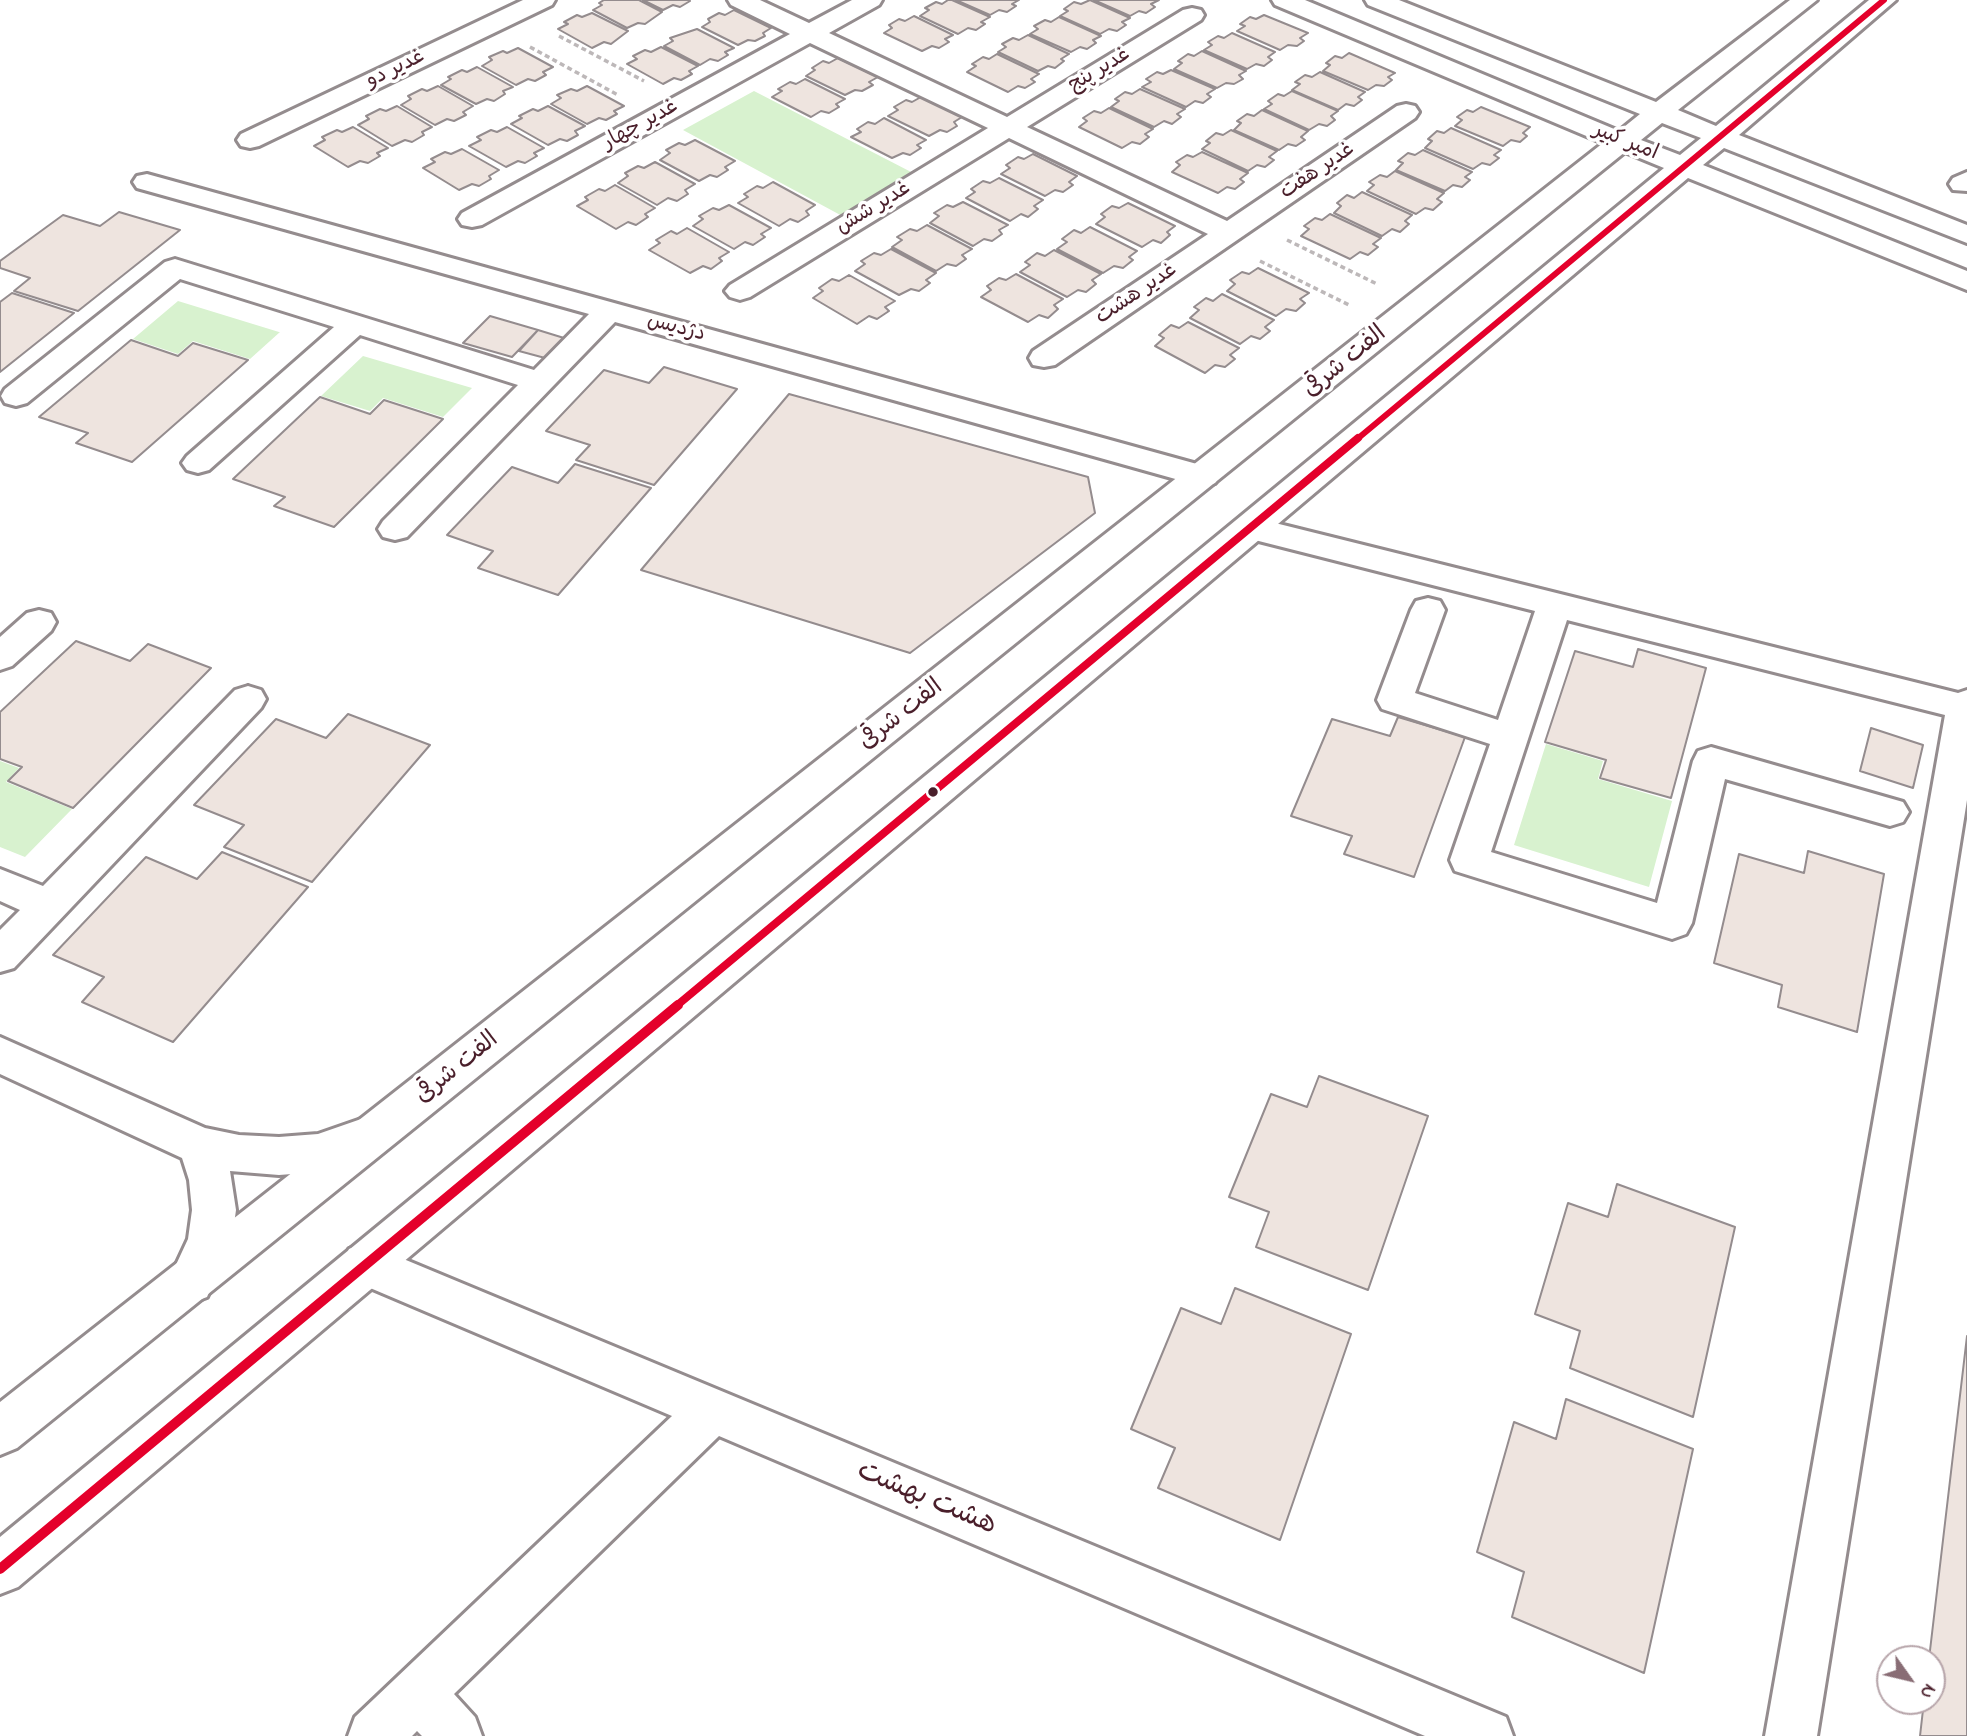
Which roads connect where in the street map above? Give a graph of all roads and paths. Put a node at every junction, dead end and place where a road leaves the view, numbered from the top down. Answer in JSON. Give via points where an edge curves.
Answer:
{"nodes":[{"id":1,"x":543,"y":0,"type":"edge"},
{"id":2,"x":740,"y":0,"type":"edge"},
{"id":3,"x":870,"y":0,"type":"edge"},
{"id":4,"x":1284,"y":0,"type":"edge"},
{"id":5,"x":1377,"y":0,"type":"edge"},
{"id":6,"x":1805,"y":0,"type":"edge"},
{"id":7,"x":1884,"y":0,"type":"edge"},
{"id":8,"x":515,"y":13,"type":"junction"},
{"id":9,"x":1192,"y":15,"type":"dead end"},
{"id":10,"x":489,"y":25,"type":"junction"},
{"id":11,"x":810,"y":33,"type":"junction"},
{"id":12,"x":685,"y":102,"type":"junction"},
{"id":13,"x":1406,"y":112,"type":"dead end"},
{"id":14,"x":1660,"y":112,"type":"junction"},
{"id":15,"x":658,"y":117,"type":"junction"},
{"id":16,"x":1008,"y":128,"type":"junction"},
{"id":17,"x":1721,"y":135,"type":"junction"},
{"id":18,"x":250,"y":140,"type":"dead end"},
{"id":19,"x":1623,"y":142,"type":"junction"},
{"id":20,"x":1684,"y":167,"type":"junction"},
{"id":21,"x":147,"y":182,"type":"dead end"},
{"id":22,"x":472,"y":219,"type":"dead end"},
{"id":23,"x":1231,"y":231,"type":"junction"},
{"id":24,"x":1967,"y":235,"type":"edge"},
{"id":25,"x":1967,"y":281,"type":"edge"},
{"id":26,"x":740,"y":291,"type":"dead end"},
{"id":27,"x":610,"y":310,"type":"junction"},
{"id":28,"x":1405,"y":316,"type":"junction"},
{"id":29,"x":355,"y":324,"type":"junction"},
{"id":30,"x":1044,"y":358,"type":"dead end"},
{"id":31,"x":540,"y":382,"type":"junction"},
{"id":32,"x":16,"y":397,"type":"dead end"},
{"id":33,"x":198,"y":463,"type":"dead end"},
{"id":34,"x":1204,"y":476,"type":"junction"},
{"id":35,"x":1251,"y":528,"type":"junction"},
{"id":36,"x":395,"y":529,"type":"dead end"},
{"id":37,"x":1555,"y":604,"type":"junction"},
{"id":38,"x":1428,"y":610,"type":"dead end"},
{"id":39,"x":39,"y":622,"type":"dead end"},
{"id":40,"x":0,"y":657,"type":"edge"},
{"id":41,"x":248,"y":699,"type":"dead end"},
{"id":42,"x":1966,"y":706,"type":"edge"},
{"id":43,"x":1510,"y":737,"type":"junction"},
{"id":44,"x":1890,"y":812,"type":"dead end"},
{"id":45,"x":0,"y":884,"type":"edge"},
{"id":46,"x":49,"y":905,"type":"junction"},
{"id":47,"x":0,"y":956,"type":"edge"},
{"id":48,"x":0,"y":1055,"type":"edge"},
{"id":49,"x":385,"y":1127,"type":"junction"},
{"id":50,"x":200,"y":1146,"type":"junction"},
{"id":51,"x":365,"y":1264,"type":"junction"},
{"id":52,"x":191,"y":1282,"type":"junction"},
{"id":53,"x":712,"y":1410,"type":"junction"},
{"id":54,"x":0,"y":1432,"type":"edge"},
{"id":55,"x":0,"y":1569,"type":"edge"},
{"id":56,"x":419,"y":1693,"type":"junction"},
{"id":57,"x":374,"y":1736,"type":"edge"},
{"id":58,"x":456,"y":1736,"type":"edge"},
{"id":59,"x":1487,"y":1736,"type":"edge"},
{"id":60,"x":1791,"y":1736,"type":"edge"}],
"edges":[{"from":1,"to":8,"type":"street","name":"غدیر دو"},
{"from":2,"to":11,"type":"street"},
{"from":3,"to":11,"type":"street","name":"غدیر چهار"},
{"from":4,"to":19,"type":"street","name":"امیر کبیر"},
{"from":5,"to":14,"type":"street","name":"امیر کبیر"},
{"from":6,"to":14,"type":"street","name":"الفت شرقی"},
{"from":7,"to":17,"type":"street"},
{"from":8,"to":10,"type":"street","name":"غدیر دو"},
{"from":8,"to":12,"type":"path"},
{"from":9,"to":16,"type":"street","name":"غدیر پنج"},
{"from":10,"to":15,"type":"path"},
{"from":10,"to":18,"type":"street","name":"غدیر دو"},
{"from":11,"to":12,"type":"street","name":"غدیر چهار"},
{"from":11,"to":16,"type":"street"},
{"from":12,"to":15,"type":"street","name":"غدیر چهار"},
{"from":13,"to":23,"type":"street","name":"غدیر هفت"},
{"from":14,"to":17,"type":"street","name":"امیر کبیر"},
{"from":14,"to":19,"type":"street","name":"الفت شرقی"},
{"from":15,"to":22,"type":"street","name":"غدیر چهار"},
{"from":16,"to":23,"type":"street"},
{"from":16,"to":26,"type":"street","name":"غدیر شش"},
{"from":17,"to":20,"type":"street"},
{"from":17,"to":24,"type":"street","name":"امیر کبیر"},
{"from":19,"to":20,"type":"street","name":"امیر کبیر"},
{"from":19,"to":28,"type":"street","name":"الفت شرقی"},
{"from":20,"to":25,"type":"street","name":"امیر کبیر"},
{"from":20,"to":35,"type":"street"},
{"from":21,"to":27,"type":"street","name":"دژدیس"},
{"from":23,"to":28,"type":"path"},
{"from":23,"to":28,"type":"path"},
{"from":23,"to":30,"type":"street","name":"غدیر هشت"},
{"from":27,"to":31,"type":"street"},
{"from":27,"to":34,"type":"street","name":"دژدیس"},
{"from":28,"to":34,"type":"street","name":"الفت شرقی"},
{"from":29,"to":31,"type":"street"},
{"from":29,"to":32,"type":"street","via":[[175,268]]},
{"from":29,"to":33,"type":"street"},
{"from":31,"to":36,"type":"street"},
{"from":34,"to":49,"type":"street","name":"الفت شرقی"},
{"from":35,"to":37,"type":"street"},
{"from":35,"to":51,"type":"street"},
{"from":37,"to":42,"type":"street"},
{"from":37,"to":43,"type":"street"},
{"from":38,"to":43,"type":"street","via":[[1395,700]]},
{"from":39,"to":40,"type":"street"},
{"from":41,"to":46,"type":"street"},
{"from":42,"to":60,"type":"street"},
{"from":43,"to":44,"type":"street","via":[[1469,860],[1672,923],[1711,761]]},
{"from":45,"to":46,"type":"street"},
{"from":46,"to":47,"type":"street"},
{"from":48,"to":50,"type":"street"},
{"from":49,"to":50,"type":"street","via":[[318,1153],[239,1154]]},
{"from":49,"to":52,"type":"street","name":"الفت شرقی"},
{"from":50,"to":52,"type":"street","via":[[214,1210],[210,1238]]},
{"from":51,"to":53,"type":"street","name":"هشت بهشت"},
{"from":51,"to":55,"type":"street"},
{"from":52,"to":54,"type":"street","name":"الفت شرقی"},
{"from":53,"to":56,"type":"street"},
{"from":53,"to":59,"type":"street","name":"هشت بهشت"},
{"from":56,"to":57,"type":"street"},
{"from":56,"to":58,"type":"street"}]}
